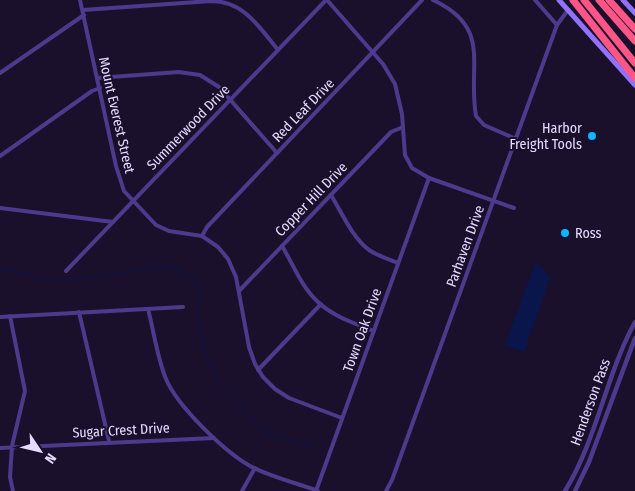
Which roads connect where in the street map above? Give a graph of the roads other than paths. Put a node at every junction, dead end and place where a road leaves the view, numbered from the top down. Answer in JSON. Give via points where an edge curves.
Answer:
{"nodes":[{"id":1,"x":80,"y":0,"type":"edge"},
{"id":2,"x":327,"y":0,"type":"edge"},
{"id":3,"x":422,"y":0,"type":"edge"},
{"id":4,"x":433,"y":0,"type":"edge"},
{"id":5,"x":536,"y":0,"type":"edge"},
{"id":6,"x":559,"y":0,"type":"edge"},
{"id":7,"x":573,"y":0,"type":"edge"},
{"id":8,"x":584,"y":0,"type":"edge"},
{"id":9,"x":599,"y":0,"type":"edge"},
{"id":10,"x":609,"y":0,"type":"edge"},
{"id":11,"x":623,"y":0,"type":"edge"},
{"id":12,"x":568,"y":10,"type":"junction"},
{"id":13,"x":83,"y":12,"type":"junction"},
{"id":14,"x":635,"y":14,"type":"edge"},
{"id":15,"x":557,"y":25,"type":"junction"},
{"id":16,"x":635,"y":29,"type":"edge"},
{"id":17,"x":635,"y":42,"type":"edge"},
{"id":18,"x":622,"y":45,"type":"junction"},
{"id":19,"x":278,"y":50,"type":"junction"},
{"id":20,"x":373,"y":52,"type":"junction"},
{"id":21,"x":635,"y":57,"type":"edge"},
{"id":22,"x":635,"y":63,"type":"edge"},
{"id":23,"x":0,"y":72,"type":"edge"},
{"id":24,"x":97,"y":78,"type":"junction"},
{"id":25,"x":635,"y":78,"type":"edge"},
{"id":26,"x":635,"y":85,"type":"edge"},
{"id":27,"x":100,"y":88,"type":"junction"},
{"id":28,"x":230,"y":99,"type":"junction"},
{"id":29,"x":403,"y":127,"type":"junction"},
{"id":30,"x":516,"y":139,"type":"junction"},
{"id":31,"x":277,"y":153,"type":"junction"},
{"id":32,"x":0,"y":156,"type":"edge"},
{"id":33,"x":429,"y":178,"type":"junction"},
{"id":34,"x":331,"y":195,"type":"junction"},
{"id":35,"x":493,"y":200,"type":"junction"},
{"id":36,"x":133,"y":201,"type":"junction"},
{"id":37,"x":0,"y":208,"type":"edge"},
{"id":38,"x":514,"y":208,"type":"dead end"},
{"id":39,"x":112,"y":222,"type":"junction"},
{"id":40,"x":202,"y":236,"type":"junction"},
{"id":41,"x":282,"y":246,"type":"junction"},
{"id":42,"x":398,"y":263,"type":"junction"},
{"id":43,"x":66,"y":271,"type":"dead end"},
{"id":44,"x":239,"y":291,"type":"junction"},
{"id":45,"x":321,"y":304,"type":"junction"},
{"id":46,"x":183,"y":307,"type":"dead end"},
{"id":47,"x":148,"y":309,"type":"junction"},
{"id":48,"x":79,"y":312,"type":"junction"},
{"id":49,"x":10,"y":316,"type":"junction"},
{"id":50,"x":0,"y":317,"type":"edge"},
{"id":51,"x":635,"y":322,"type":"edge"},
{"id":52,"x":374,"y":331,"type":"junction"},
{"id":53,"x":635,"y":338,"type":"edge"},
{"id":54,"x":258,"y":370,"type":"junction"},
{"id":55,"x":602,"y":402,"type":"junction"},
{"id":56,"x":610,"y":404,"type":"junction"},
{"id":57,"x":342,"y":418,"type":"junction"},
{"id":58,"x":214,"y":438,"type":"junction"},
{"id":59,"x":109,"y":441,"type":"junction"},
{"id":60,"x":12,"y":446,"type":"junction"},
{"id":61,"x":0,"y":448,"type":"edge"},
{"id":62,"x":255,"y":468,"type":"junction"},
{"id":63,"x":574,"y":474,"type":"junction"},
{"id":64,"x":581,"y":478,"type":"junction"},
{"id":65,"x":13,"y":491,"type":"edge"},
{"id":66,"x":242,"y":491,"type":"edge"},
{"id":67,"x":317,"y":491,"type":"edge"},
{"id":68,"x":386,"y":491,"type":"edge"},
{"id":69,"x":566,"y":491,"type":"edge"},
{"id":70,"x":575,"y":491,"type":"edge"}],
"edges":[{"from":1,"to":13,"type":"street","name":"Mount Everest Street"},
{"from":2,"to":19,"type":"street","name":"Summerwood Drive"},
{"from":2,"to":20,"type":"street"},
{"from":3,"to":20,"type":"street","name":"Red Leaf Drive"},
{"from":4,"to":30,"type":"street","via":[[459,16],[471,36],[476,116],[484,125]]},
{"from":5,"to":15,"type":"street"},
{"from":6,"to":12,"type":"main road"},
{"from":7,"to":25,"type":"highway"},
{"from":8,"to":18,"type":"highway"},
{"from":9,"to":17,"type":"highway"},
{"from":10,"to":16,"type":"highway"},
{"from":11,"to":14,"type":"main road"},
{"from":12,"to":15,"type":"street","name":"Parhaven Drive"},
{"from":12,"to":26,"type":"main road"},
{"from":13,"to":19,"type":"street","via":[[222,2],[238,7]]},
{"from":13,"to":23,"type":"street"},
{"from":13,"to":24,"type":"street","name":"Mount Everest Street"},
{"from":15,"to":30,"type":"street","name":"Parhaven Drive"},
{"from":18,"to":21,"type":"highway"},
{"from":18,"to":22,"type":"highway"},
{"from":19,"to":28,"type":"street","name":"Summerwood Drive"},
{"from":20,"to":29,"type":"street","via":[[395,84]]},
{"from":20,"to":31,"type":"street","name":"Red Leaf Drive"},
{"from":24,"to":27,"type":"street","name":"Mount Everest Street"},
{"from":24,"to":28,"type":"street","via":[[190,72],[208,79]]},
{"from":27,"to":32,"type":"street"},
{"from":27,"to":36,"type":"street","name":"Mount Everest Street","via":[[122,187]]},
{"from":28,"to":31,"type":"street"},
{"from":28,"to":36,"type":"street","name":"Summerwood Drive"},
{"from":29,"to":33,"type":"street","via":[[408,162]]},
{"from":29,"to":34,"type":"street","name":"Copper Hill Drive","via":[[391,132]]},
{"from":30,"to":35,"type":"street","name":"Parhaven Drive"},
{"from":31,"to":40,"type":"street","name":"Red Leaf Drive"},
{"from":33,"to":35,"type":"street"},
{"from":33,"to":42,"type":"street","name":"Town Oak Drive"},
{"from":34,"to":41,"type":"street","name":"Copper Hill Drive"},
{"from":34,"to":42,"type":"street","via":[[364,245]]},
{"from":35,"to":38,"type":"street"},
{"from":35,"to":68,"type":"street","name":"Parhaven Drive"},
{"from":36,"to":39,"type":"street","name":"Summerwood Drive"},
{"from":36,"to":40,"type":"street","name":"Mount Everest Street","via":[[161,228]]},
{"from":37,"to":39,"type":"street"},
{"from":39,"to":43,"type":"street","name":"Summerwood Drive"},
{"from":40,"to":44,"type":"street","name":"Mount Everest Street","via":[[228,259]]},
{"from":41,"to":44,"type":"street","name":"Copper Hill Drive"},
{"from":41,"to":45,"type":"street"},
{"from":42,"to":52,"type":"street","name":"Town Oak Drive"},
{"from":44,"to":54,"type":"street","name":"Mount Everest Street","via":[[249,347]]},
{"from":45,"to":52,"type":"street","via":[[344,319]]},
{"from":45,"to":54,"type":"street"},
{"from":46,"to":47,"type":"street"},
{"from":47,"to":48,"type":"street"},
{"from":47,"to":58,"type":"street","via":[[160,364],[167,380],[176,397]]},
{"from":48,"to":49,"type":"street"},
{"from":48,"to":59,"type":"street"},
{"from":49,"to":50,"type":"street"},
{"from":49,"to":60,"type":"street","via":[[25,391]]},
{"from":51,"to":55,"type":"street","name":"Henderson Pass","via":[[618,355]]},
{"from":52,"to":57,"type":"street","name":"Town Oak Drive"},
{"from":53,"to":56,"type":"street","name":"Henderson Pass"},
{"from":54,"to":57,"type":"street","name":"Mount Everest Street","via":[[275,389],[289,398]]},
{"from":55,"to":56,"type":"street"},
{"from":55,"to":63,"type":"street","name":"Henderson Pass"},
{"from":56,"to":64,"type":"street","name":"Henderson Pass"},
{"from":57,"to":67,"type":"street","name":"Town Oak Drive"},
{"from":58,"to":59,"type":"street","name":"Sugar Crest Drive"},
{"from":58,"to":62,"type":"street"},
{"from":59,"to":60,"type":"street","name":"Sugar Crest Drive"},
{"from":60,"to":61,"type":"street","name":"Sugar Crest Drive"},
{"from":60,"to":65,"type":"street","via":[[10,477]]},
{"from":62,"to":66,"type":"street"},
{"from":62,"to":67,"type":"street"},
{"from":63,"to":64,"type":"street"},
{"from":63,"to":69,"type":"street","name":"Henderson Pass"},
{"from":64,"to":70,"type":"street","name":"Henderson Pass"}]}
